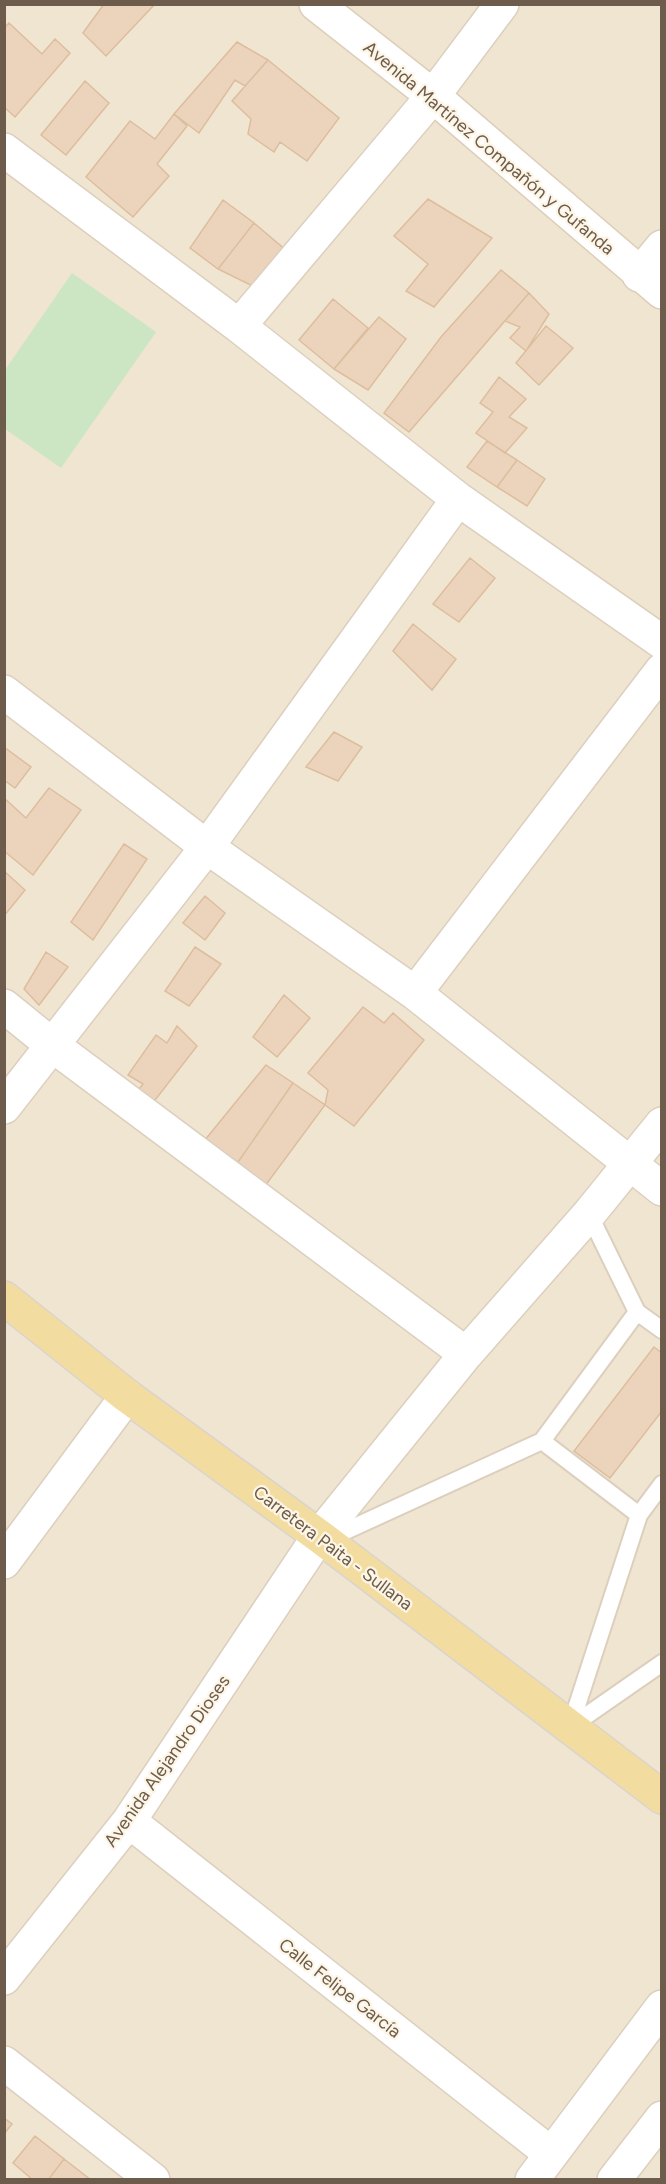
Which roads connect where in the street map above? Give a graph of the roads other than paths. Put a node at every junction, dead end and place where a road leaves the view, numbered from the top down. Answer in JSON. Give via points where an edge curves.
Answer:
{"nodes":[{"id":1,"x":316,"y":4,"type":"edge"},
{"id":2,"x":502,"y":4,"type":"edge"},
{"id":3,"x":433,"y":96,"type":"junction"},
{"id":4,"x":4,"y":150,"type":"edge"},
{"id":5,"x":662,"y":247,"type":"edge"},
{"id":6,"x":650,"y":283,"type":"edge"},
{"id":7,"x":239,"y":326,"type":"junction"},
{"id":8,"x":458,"y":499,"type":"junction"},
{"id":9,"x":662,"y":642,"type":"edge"},
{"id":10,"x":662,"y":670,"type":"edge"},
{"id":11,"x":4,"y":692,"type":"edge"},
{"id":12,"x":207,"y":847,"type":"junction"},
{"id":13,"x":415,"y":993,"type":"junction"},
{"id":14,"x":4,"y":1006,"type":"edge"},
{"id":15,"x":52,"y":1045,"type":"junction"},
{"id":16,"x":4,"y":1107,"type":"edge"},
{"id":17,"x":662,"y":1124,"type":"edge"},
{"id":18,"x":630,"y":1165,"type":"junction"},
{"id":19,"x":662,"y":1190,"type":"edge"},
{"id":20,"x":589,"y":1214,"type":"junction"},
{"id":21,"x":4,"y":1298,"type":"edge"},
{"id":22,"x":637,"y":1312,"type":"junction"},
{"id":23,"x":662,"y":1330,"type":"edge"},
{"id":24,"x":466,"y":1354,"type":"junction"},
{"id":25,"x":127,"y":1396,"type":"junction"},
{"id":26,"x":542,"y":1441,"type":"junction"},
{"id":27,"x":662,"y":1484,"type":"edge"},
{"id":28,"x":639,"y":1515,"type":"junction"},
{"id":29,"x":322,"y":1538,"type":"junction"},
{"id":30,"x":4,"y":1562,"type":"edge"},
{"id":31,"x":662,"y":1663,"type":"edge"},
{"id":32,"x":570,"y":1727,"type":"junction"},
{"id":33,"x":662,"y":1797,"type":"edge"},
{"id":34,"x":129,"y":1821,"type":"junction"},
{"id":35,"x":4,"y":1978,"type":"edge"},
{"id":36,"x":662,"y":2007,"type":"edge"},
{"id":37,"x":4,"y":2063,"type":"edge"},
{"id":38,"x":662,"y":2118,"type":"edge"},
{"id":39,"x":541,"y":2167,"type":"edge"},
{"id":40,"x":153,"y":2180,"type":"edge"},
{"id":41,"x":614,"y":2180,"type":"edge"}],
"edges":[{"from":1,"to":3,"type":"street","name":"Avenida Martínez Compañón y Gufanda"},
{"from":2,"to":3,"type":"street"},
{"from":3,"to":6,"type":"street","name":"Avenida Martínez Compañón y Gufanda"},
{"from":3,"to":7,"type":"street"},
{"from":4,"to":7,"type":"street"},
{"from":5,"to":6,"type":"street"},
{"from":7,"to":8,"type":"street"},
{"from":8,"to":9,"type":"street"},
{"from":8,"to":12,"type":"street"},
{"from":10,"to":13,"type":"street"},
{"from":11,"to":12,"type":"street"},
{"from":12,"to":13,"type":"street"},
{"from":12,"to":15,"type":"street"},
{"from":13,"to":18,"type":"street"},
{"from":14,"to":15,"type":"street"},
{"from":15,"to":16,"type":"street"},
{"from":15,"to":24,"type":"street"},
{"from":17,"to":18,"type":"street","name":"Avenida Alejandro Dioses"},
{"from":18,"to":19,"type":"street"},
{"from":18,"to":20,"type":"street","name":"Avenida Alejandro Dioses"},
{"from":20,"to":22,"type":"lane"},
{"from":20,"to":24,"type":"street","name":"Avenida Alejandro Dioses"},
{"from":21,"to":25,"type":"main road","name":"Carretera Paita - Sullana"},
{"from":22,"to":23,"type":"lane"},
{"from":22,"to":26,"type":"lane"},
{"from":24,"to":29,"type":"street","name":"Avenida Alejandro Dioses"},
{"from":25,"to":29,"type":"main road","name":"Carretera Paita - Sullana"},
{"from":25,"to":30,"type":"street"},
{"from":26,"to":28,"type":"lane"},
{"from":26,"to":29,"type":"lane"},
{"from":27,"to":28,"type":"lane"},
{"from":28,"to":32,"type":"lane"},
{"from":29,"to":32,"type":"main road","name":"Carretera Paita - Sullana"},
{"from":29,"to":34,"type":"street","name":"Avenida Alejandro Dioses"},
{"from":31,"to":32,"type":"lane"},
{"from":32,"to":33,"type":"main road","name":"Carretera Paita - Sullana"},
{"from":34,"to":35,"type":"street","name":"Avenida Alejandro Dioses"},
{"from":34,"to":39,"type":"street","name":"Calle Felipe García"},
{"from":36,"to":39,"type":"street"},
{"from":37,"to":40,"type":"street"},
{"from":38,"to":41,"type":"street"}]}
